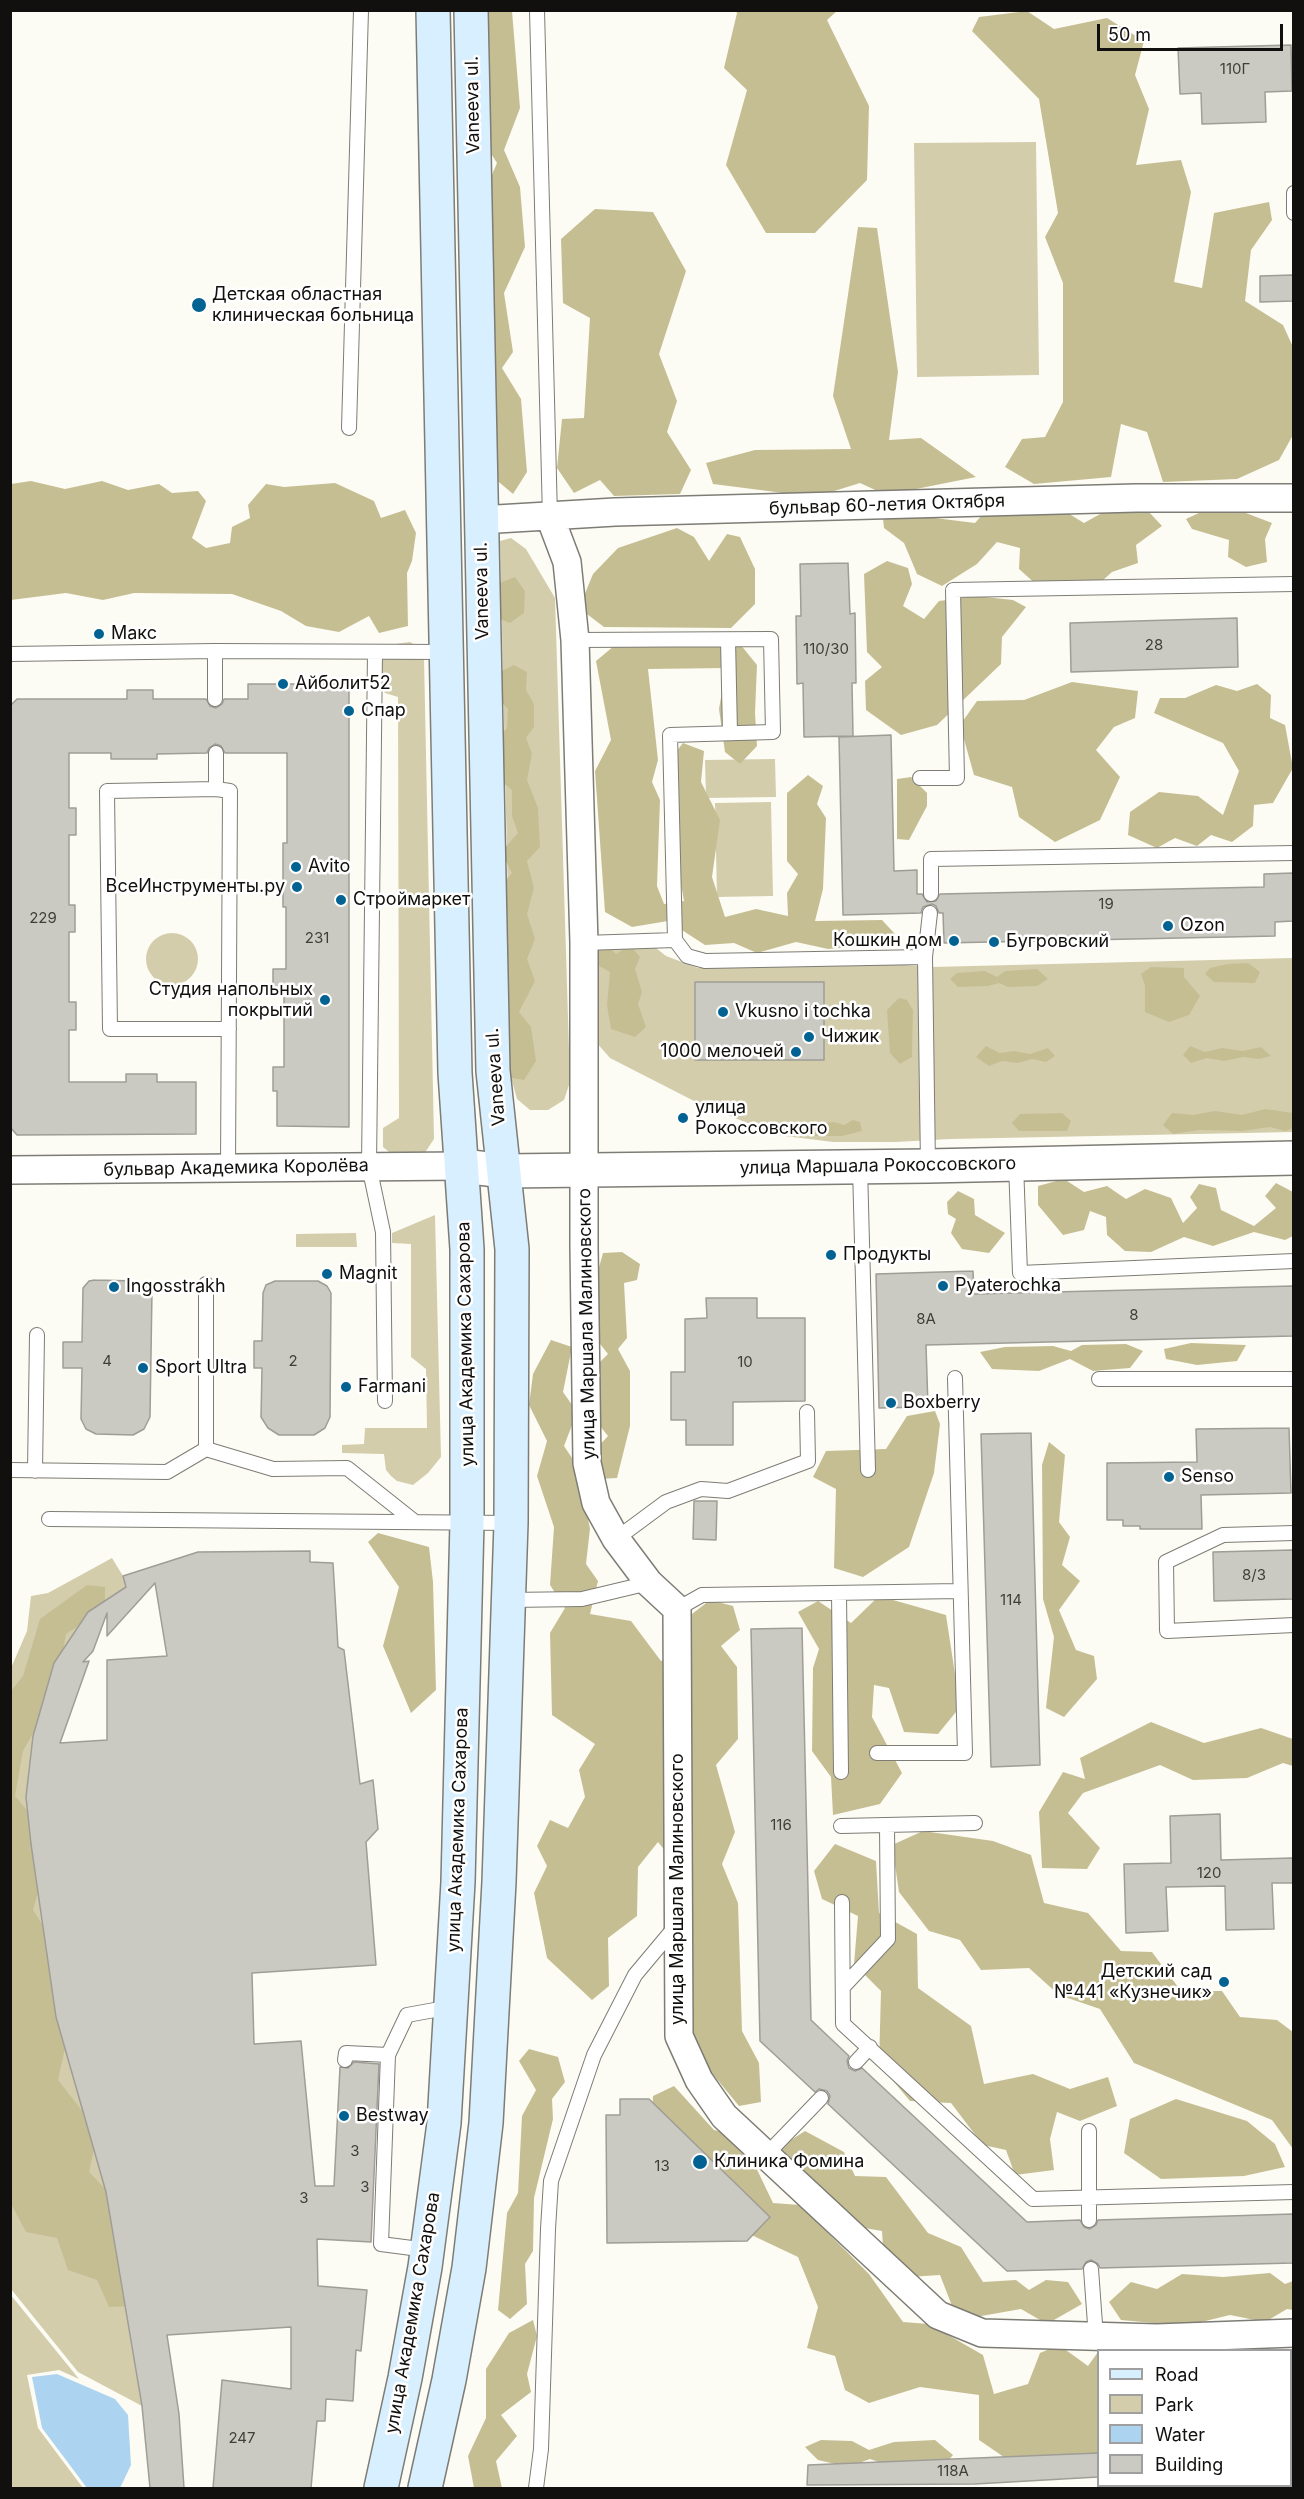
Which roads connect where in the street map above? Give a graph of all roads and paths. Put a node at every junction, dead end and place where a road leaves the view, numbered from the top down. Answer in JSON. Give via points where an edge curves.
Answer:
{"nodes":[{"id":1,"x":361,"y":10,"type":"edge"},
{"id":2,"x":433,"y":10,"type":"edge"},
{"id":3,"x":471,"y":10,"type":"edge"},
{"id":4,"x":537,"y":10,"type":"edge"},
{"id":5,"x":1293,"y":193,"type":"edge"},
{"id":6,"x":1293,"y":213,"type":"edge"},
{"id":7,"x":349,"y":428,"type":"dead end"},
{"id":8,"x":1293,"y":498,"type":"edge"},
{"id":9,"x":550,"y":517,"type":"junction"},
{"id":10,"x":480,"y":520,"type":"junction"},
{"id":11,"x":444,"y":521,"type":"junction"},
{"id":12,"x":1293,"y":584,"type":"edge"},
{"id":13,"x":575,"y":640,"type":"junction"},
{"id":14,"x":728,"y":640,"type":"junction"},
{"id":15,"x":215,"y":651,"type":"junction"},
{"id":16,"x":375,"y":652,"type":"junction"},
{"id":17,"x":447,"y":652,"type":"junction"},
{"id":18,"x":10,"y":654,"type":"edge"},
{"id":19,"x":215,"y":699,"type":"dead end"},
{"id":20,"x":730,"y":733,"type":"junction"},
{"id":21,"x":216,"y":753,"type":"dead end"},
{"id":22,"x":920,"y":778,"type":"dead end"},
{"id":23,"x":216,"y":789,"type":"junction"},
{"id":24,"x":1293,"y":853,"type":"edge"},
{"id":25,"x":931,"y":894,"type":"dead end"},
{"id":26,"x":930,"y":913,"type":"dead end"},
{"id":27,"x":675,"y":940,"type":"junction"},
{"id":28,"x":584,"y":943,"type":"junction"},
{"id":29,"x":925,"y":957,"type":"junction"},
{"id":30,"x":229,"y":1029,"type":"junction"},
{"id":31,"x":1293,"y":1158,"type":"edge"},
{"id":32,"x":1016,"y":1164,"type":"junction"},
{"id":33,"x":369,"y":1166,"type":"junction"},
{"id":34,"x":462,"y":1166,"type":"junction"},
{"id":35,"x":928,"y":1166,"type":"junction"},
{"id":36,"x":860,"y":1167,"type":"junction"},
{"id":37,"x":228,"y":1168,"type":"junction"},
{"id":38,"x":10,"y":1170,"type":"edge"},
{"id":39,"x":586,"y":1171,"type":"junction"},
{"id":40,"x":505,"y":1172,"type":"junction"},
{"id":41,"x":1293,"y":1261,"type":"edge"},
{"id":42,"x":206,"y":1284,"type":"dead end"},
{"id":43,"x":37,"y":1335,"type":"dead end"},
{"id":44,"x":955,"y":1378,"type":"dead end"},
{"id":45,"x":1099,"y":1379,"type":"dead end"},
{"id":46,"x":1293,"y":1379,"type":"edge"},
{"id":47,"x":385,"y":1401,"type":"dead end"},
{"id":48,"x":807,"y":1412,"type":"dead end"},
{"id":49,"x":206,"y":1449,"type":"junction"},
{"id":50,"x":10,"y":1470,"type":"edge"},
{"id":51,"x":868,"y":1470,"type":"dead end"},
{"id":52,"x":35,"y":1471,"type":"junction"},
{"id":53,"x":49,"y":1519,"type":"dead end"},
{"id":54,"x":415,"y":1522,"type":"junction"},
{"id":55,"x":467,"y":1522,"type":"junction"},
{"id":56,"x":511,"y":1523,"type":"junction"},
{"id":57,"x":1293,"y":1533,"type":"edge"},
{"id":58,"x":616,"y":1539,"type":"junction"},
{"id":59,"x":649,"y":1583,"type":"junction"},
{"id":60,"x":959,"y":1591,"type":"junction"},
{"id":61,"x":838,"y":1593,"type":"junction"},
{"id":62,"x":508,"y":1600,"type":"junction"},
{"id":63,"x":676,"y":1609,"type":"junction"},
{"id":64,"x":1293,"y":1625,"type":"edge"},
{"id":65,"x":877,"y":1753,"type":"dead end"},
{"id":66,"x":841,"y":1772,"type":"dead end"},
{"id":67,"x":975,"y":1823,"type":"dead end"},
{"id":68,"x":886,"y":1825,"type":"junction"},
{"id":69,"x":841,"y":1826,"type":"dead end"},
{"id":70,"x":842,"y":1902,"type":"dead end"},
{"id":71,"x":679,"y":1923,"type":"junction"},
{"id":72,"x":843,"y":1987,"type":"junction"},
{"id":73,"x":451,"y":2007,"type":"junction"},
{"id":74,"x":870,"y":2047,"type":"junction"},
{"id":75,"x":388,"y":2055,"type":"junction"},
{"id":76,"x":345,"y":2060,"type":"dead end"},
{"id":77,"x":856,"y":2062,"type":"dead end"},
{"id":78,"x":821,"y":2098,"type":"dead end"},
{"id":79,"x":1089,"y":2131,"type":"dead end"},
{"id":80,"x":766,"y":2154,"type":"junction"},
{"id":81,"x":1293,"y":2192,"type":"edge"},
{"id":82,"x":1089,"y":2197,"type":"junction"},
{"id":83,"x":1089,"y":2220,"type":"dead end"},
{"id":84,"x":427,"y":2250,"type":"junction"},
{"id":85,"x":1091,"y":2269,"type":"dead end"},
{"id":86,"x":1293,"y":2333,"type":"edge"},
{"id":87,"x":1096,"y":2338,"type":"junction"},
{"id":88,"x":381,"y":2488,"type":"edge"},
{"id":89,"x":425,"y":2488,"type":"edge"},
{"id":90,"x":536,"y":2488,"type":"edge"}],
"edges":[{"from":1,"to":7,"type":"lane"},
{"from":2,"to":11,"type":"main road","name":"Vaneeva ul."},
{"from":3,"to":10,"type":"main road","name":"Vaneeva ul."},
{"from":4,"to":9,"type":"lane"},
{"from":5,"to":6,"type":"lane"},
{"from":8,"to":9,"type":"street","name":"бульвар 60-летия Октября","via":[[1088,499]]},
{"from":9,"to":10,"type":"street","name":"бульвар 60-летия Октября"},
{"from":9,"to":13,"type":"street","name":"улица Маршала Малиновского","via":[[567,562]]},
{"from":10,"to":11,"type":"street"},
{"from":10,"to":40,"type":"main road","name":"Vaneeva ul.","via":[[493,1071]]},
{"from":11,"to":17,"type":"main road","name":"Vaneeva ul."},
{"from":12,"to":22,"type":"lane","via":[[953,590],[957,778]]},
{"from":13,"to":14,"type":"lane"},
{"from":13,"to":28,"type":"street","name":"улица Маршала Малиновского"},
{"from":14,"to":20,"type":"lane"},
{"from":14,"to":20,"type":"lane","via":[[771,639],[773,732]]},
{"from":15,"to":16,"type":"lane"},
{"from":15,"to":18,"type":"lane"},
{"from":15,"to":19,"type":"lane"},
{"from":16,"to":17,"type":"lane"},
{"from":16,"to":33,"type":"lane"},
{"from":17,"to":34,"type":"main road","name":"Vaneeva ul.","via":[[455,1073]]},
{"from":20,"to":27,"type":"lane","via":[[670,735]]},
{"from":21,"to":23,"type":"lane"},
{"from":23,"to":30,"type":"lane","via":[[230,791]]},
{"from":23,"to":30,"type":"lane","via":[[108,791],[110,1029]]},
{"from":24,"to":25,"type":"lane","via":[[931,859]]},
{"from":26,"to":29,"type":"lane"},
{"from":27,"to":28,"type":"lane"},
{"from":27,"to":29,"type":"lane","via":[[687,956],[705,961]]},
{"from":28,"to":39,"type":"street","name":"улица Маршала Малиновского"},
{"from":29,"to":35,"type":"lane"},
{"from":30,"to":37,"type":"lane"},
{"from":31,"to":32,"type":"street","name":"улица Маршала Рокоссовского"},
{"from":32,"to":35,"type":"street","name":"улица Маршала Рокоссовского"},
{"from":32,"to":41,"type":"lane","via":[[1020,1274]]},
{"from":33,"to":34,"type":"street","name":"бульвар Академика Королёва"},
{"from":33,"to":37,"type":"street","name":"бульвар Академика Королёва"},
{"from":33,"to":47,"type":"lane","via":[[383,1232]]},
{"from":34,"to":40,"type":"street","name":"улица Маршала Рокоссовского"},
{"from":34,"to":55,"type":"main road","name":"улица Академика Сахарова","via":[[467,1249]]},
{"from":35,"to":36,"type":"street","name":"улица Маршала Рокоссовского"},
{"from":36,"to":39,"type":"street","name":"улица Маршала Рокоссовского"},
{"from":36,"to":51,"type":"lane"},
{"from":37,"to":38,"type":"street","name":"бульвар Академика Королёва"},
{"from":39,"to":40,"type":"street","name":"улица Маршала Рокоссовского"},
{"from":39,"to":58,"type":"street","name":"улица Маршала Малиновского","via":[[587,1464],[596,1503]]},
{"from":40,"to":56,"type":"main road","via":[[512,1250]]},
{"from":42,"to":49,"type":"lane"},
{"from":43,"to":52,"type":"lane"},
{"from":44,"to":60,"type":"lane"},
{"from":45,"to":46,"type":"lane"},
{"from":48,"to":58,"type":"lane","via":[[808,1461],[728,1491],[700,1489],[666,1502]]},
{"from":49,"to":52,"type":"lane","via":[[167,1472]]},
{"from":49,"to":54,"type":"lane","via":[[273,1469],[347,1468]]},
{"from":50,"to":52,"type":"lane"},
{"from":53,"to":54,"type":"lane"},
{"from":54,"to":55,"type":"lane"},
{"from":55,"to":56,"type":"lane"},
{"from":55,"to":73,"type":"main road","name":"улица Академика Сахарова"},
{"from":56,"to":62,"type":"main road"},
{"from":57,"to":64,"type":"lane","via":[[1223,1535],[1166,1562],[1167,1631]]},
{"from":58,"to":59,"type":"street","name":"улица Маршала Малиновского"},
{"from":59,"to":62,"type":"lane","via":[[582,1599]]},
{"from":59,"to":63,"type":"street","name":"улица Маршала Малиновского"},
{"from":60,"to":61,"type":"lane"},
{"from":60,"to":65,"type":"lane","via":[[965,1753]]},
{"from":61,"to":63,"type":"lane","via":[[702,1595]]},
{"from":61,"to":66,"type":"lane"},
{"from":62,"to":89,"type":"main road","via":[[486,2123],[469,2268]]},
{"from":63,"to":71,"type":"street","name":"улица Маршала Малиновского"},
{"from":67,"to":68,"type":"lane"},
{"from":68,"to":69,"type":"lane"},
{"from":68,"to":72,"type":"lane","via":[[888,1938]]},
{"from":70,"to":72,"type":"lane"},
{"from":71,"to":80,"type":"street","name":"улица Маршала Малиновского","via":[[679,2036],[699,2080],[724,2116]]},
{"from":71,"to":90,"type":"lane","via":[[634,1975],[594,2055],[551,2181],[542,2439]]},
{"from":72,"to":74,"type":"lane","via":[[843,2024]]},
{"from":73,"to":75,"type":"lane","via":[[407,2015]]},
{"from":73,"to":84,"type":"main road","name":"улица Академика Сахарова","via":[[444,2123]]},
{"from":74,"to":77,"type":"lane"},
{"from":74,"to":82,"type":"lane","via":[[1033,2199]]},
{"from":75,"to":76,"type":"lane","via":[[346,2053]]},
{"from":75,"to":84,"type":"lane","via":[[381,2244]]},
{"from":78,"to":80,"type":"lane"},
{"from":79,"to":82,"type":"lane"},
{"from":80,"to":87,"type":"street","name":"улица Маршала Малиновского","via":[[938,2315],[982,2333]]},
{"from":81,"to":82,"type":"lane"},
{"from":82,"to":83,"type":"lane"},
{"from":84,"to":88,"type":"main road","name":"улица Академика Сахарова"},
{"from":85,"to":87,"type":"lane"},
{"from":86,"to":87,"type":"street","name":"улица Маршала Малиновского"}]}
